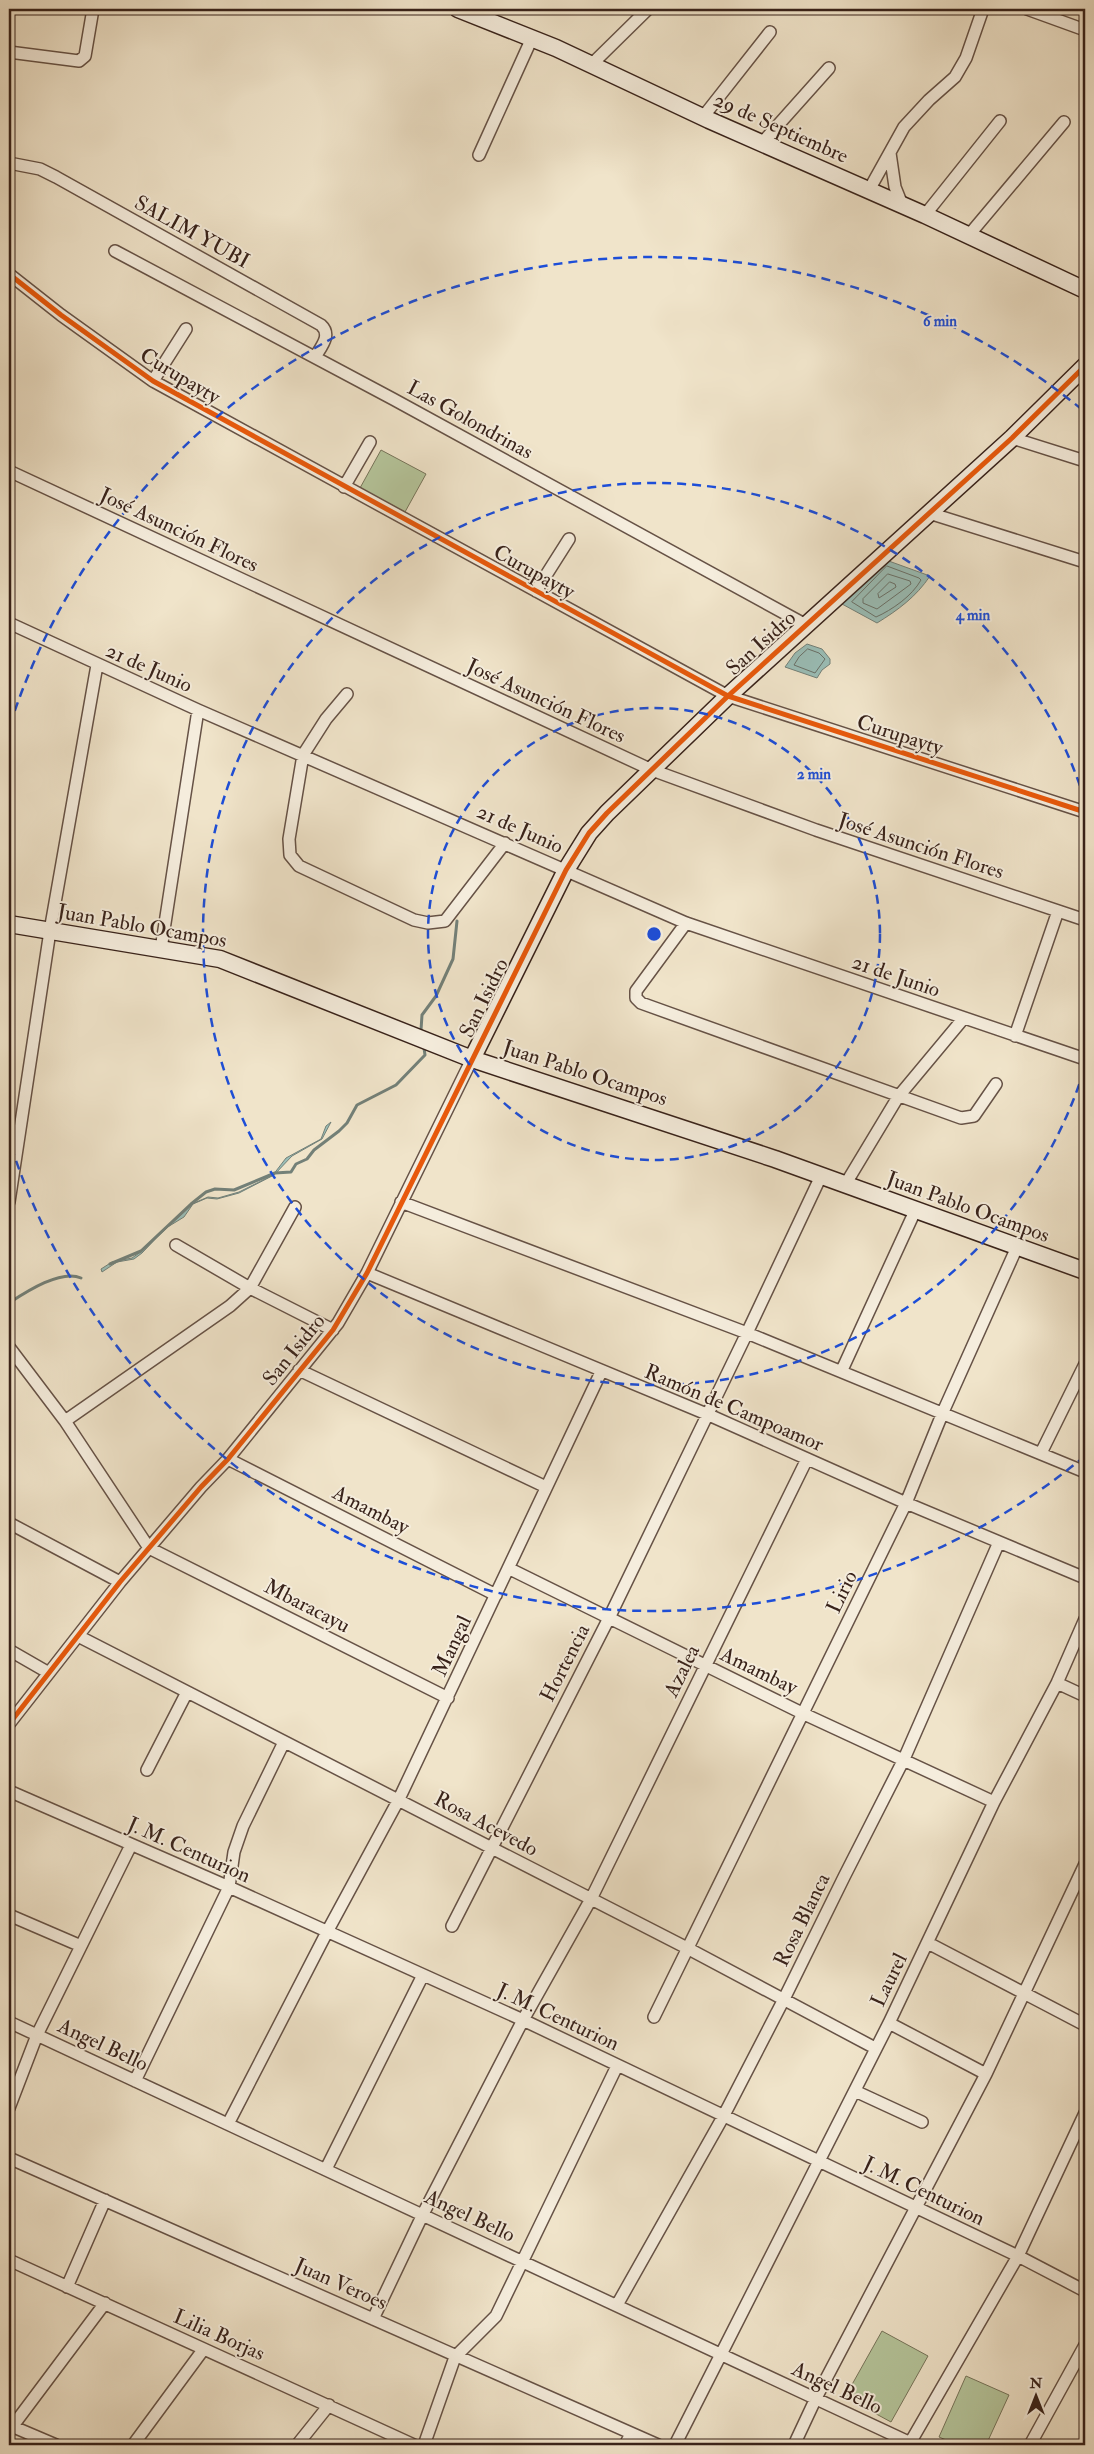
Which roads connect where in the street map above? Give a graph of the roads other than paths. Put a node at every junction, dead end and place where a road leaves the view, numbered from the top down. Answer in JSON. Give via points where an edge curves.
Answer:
{"nodes":[{"id":1,"x":92,"y":9,"type":"edge"},
{"id":2,"x":648,"y":9,"type":"edge"},
{"id":3,"x":983,"y":9,"type":"edge"},
{"id":4,"x":1027,"y":9,"type":"edge"},
{"id":5,"x":466,"y":10,"type":"edge"},
{"id":6,"x":1085,"y":30,"type":"edge"},
{"id":7,"x":770,"y":32,"type":"dead end"},
{"id":8,"x":532,"y":38,"type":"junction"},
{"id":9,"x":9,"y":52,"type":"edge"},
{"id":10,"x":591,"y":65,"type":"junction"},
{"id":11,"x":829,"y":68,"type":"dead end"},
{"id":12,"x":704,"y":117,"type":"junction"},
{"id":13,"x":1000,"y":121,"type":"dead end"},
{"id":14,"x":1064,"y":122,"type":"dead end"},
{"id":15,"x":762,"y":143,"type":"junction"},
{"id":16,"x":890,"y":153,"type":"junction"},
{"id":17,"x":480,"y":155,"type":"dead end"},
{"id":18,"x":9,"y":163,"type":"edge"},
{"id":19,"x":869,"y":190,"type":"junction"},
{"id":20,"x":903,"y":207,"type":"junction"},
{"id":21,"x":925,"y":215,"type":"junction"},
{"id":22,"x":969,"y":235,"type":"junction"},
{"id":23,"x":115,"y":251,"type":"dead end"},
{"id":24,"x":9,"y":274,"type":"edge"},
{"id":25,"x":1085,"y":290,"type":"edge"},
{"id":26,"x":186,"y":329,"type":"dead end"},
{"id":27,"x":315,"y":357,"type":"junction"},
{"id":28,"x":1085,"y":366,"type":"edge"},
{"id":29,"x":153,"y":381,"type":"junction"},
{"id":30,"x":1012,"y":438,"type":"junction"},
{"id":31,"x":370,"y":442,"type":"dead end"},
{"id":32,"x":1085,"y":461,"type":"edge"},
{"id":33,"x":9,"y":471,"type":"edge"},
{"id":34,"x":344,"y":487,"type":"junction"},
{"id":35,"x":929,"y":513,"type":"junction"},
{"id":36,"x":569,"y":539,"type":"dead end"},
{"id":37,"x":1085,"y":562,"type":"edge"},
{"id":38,"x":536,"y":591,"type":"junction"},
{"id":39,"x":9,"y":623,"type":"edge"},
{"id":40,"x":806,"y":625,"type":"junction"},
{"id":41,"x":97,"y":665,"type":"junction"},
{"id":42,"x":347,"y":694,"type":"dead end"},
{"id":43,"x":728,"y":696,"type":"junction"},
{"id":44,"x":198,"y":710,"type":"junction"},
{"id":45,"x":304,"y":755,"type":"junction"},
{"id":46,"x":652,"y":770,"type":"junction"},
{"id":47,"x":1085,"y":812,"type":"edge"},
{"id":48,"x":505,"y":842,"type":"junction"},
{"id":49,"x":566,"y":870,"type":"junction"},
{"id":50,"x":1058,"y":911,"type":"junction"},
{"id":51,"x":1085,"y":920,"type":"edge"},
{"id":52,"x":686,"y":923,"type":"junction"},
{"id":53,"x":9,"y":924,"type":"edge"},
{"id":54,"x":50,"y":931,"type":"junction"},
{"id":55,"x":161,"y":950,"type":"junction"},
{"id":56,"x":963,"y":1019,"type":"junction"},
{"id":57,"x":1015,"y":1036,"type":"junction"},
{"id":58,"x":472,"y":1059,"type":"junction"},
{"id":59,"x":1085,"y":1059,"type":"edge"},
{"id":60,"x":996,"y":1084,"type":"dead end"},
{"id":61,"x":898,"y":1097,"type":"junction"},
{"id":62,"x":13,"y":1140,"type":"edge"},
{"id":63,"x":820,"y":1176,"type":"junction"},
{"id":64,"x":845,"y":1185,"type":"junction"},
{"id":65,"x":9,"y":1202,"type":"edge"},
{"id":66,"x":401,"y":1202,"type":"junction"},
{"id":67,"x":295,"y":1207,"type":"dead end"},
{"id":68,"x":915,"y":1211,"type":"junction"},
{"id":69,"x":176,"y":1245,"type":"dead end"},
{"id":70,"x":1017,"y":1247,"type":"junction"},
{"id":71,"x":1085,"y":1271,"type":"edge"},
{"id":72,"x":367,"y":1273,"type":"junction"},
{"id":73,"x":250,"y":1288,"type":"junction"},
{"id":74,"x":332,"y":1330,"type":"junction"},
{"id":75,"x":748,"y":1334,"type":"junction"},
{"id":76,"x":9,"y":1347,"type":"edge"},
{"id":77,"x":1085,"y":1364,"type":"edge"},
{"id":78,"x":299,"y":1370,"type":"junction"},
{"id":79,"x":842,"y":1370,"type":"junction"},
{"id":80,"x":601,"y":1372,"type":"junction"},
{"id":81,"x":942,"y":1412,"type":"junction"},
{"id":82,"x":709,"y":1416,"type":"junction"},
{"id":83,"x":65,"y":1421,"type":"junction"},
{"id":84,"x":1041,"y":1453,"type":"junction"},
{"id":85,"x":228,"y":1458,"type":"junction"},
{"id":86,"x":807,"y":1460,"type":"junction"},
{"id":87,"x":1085,"y":1472,"type":"edge"},
{"id":88,"x":546,"y":1488,"type":"junction"},
{"id":89,"x":906,"y":1503,"type":"junction"},
{"id":90,"x":9,"y":1523,"type":"edge"},
{"id":91,"x":999,"y":1542,"type":"junction"},
{"id":92,"x":149,"y":1548,"type":"junction"},
{"id":93,"x":510,"y":1569,"type":"junction"},
{"id":94,"x":1085,"y":1578,"type":"edge"},
{"id":95,"x":120,"y":1582,"type":"junction"},
{"id":96,"x":496,"y":1595,"type":"junction"},
{"id":97,"x":609,"y":1618,"type":"junction"},
{"id":98,"x":1085,"y":1619,"type":"edge"},
{"id":99,"x":78,"y":1636,"type":"junction"},
{"id":100,"x":9,"y":1650,"type":"edge"},
{"id":101,"x":706,"y":1666,"type":"junction"},
{"id":102,"x":49,"y":1673,"type":"junction"},
{"id":103,"x":1057,"y":1683,"type":"junction"},
{"id":104,"x":187,"y":1692,"type":"junction"},
{"id":105,"x":1085,"y":1696,"type":"edge"},
{"id":106,"x":448,"y":1698,"type":"junction"},
{"id":107,"x":804,"y":1714,"type":"junction"},
{"id":108,"x":9,"y":1724,"type":"edge"},
{"id":109,"x":284,"y":1742,"type":"junction"},
{"id":110,"x":904,"y":1759,"type":"junction"},
{"id":111,"x":147,"y":1770,"type":"dead end"},
{"id":112,"x":9,"y":1791,"type":"edge"},
{"id":113,"x":399,"y":1799,"type":"junction"},
{"id":114,"x":994,"y":1802,"type":"junction"},
{"id":115,"x":131,"y":1845,"type":"junction"},
{"id":116,"x":491,"y":1848,"type":"junction"},
{"id":117,"x":1085,"y":1864,"type":"edge"},
{"id":118,"x":229,"y":1887,"type":"junction"},
{"id":119,"x":591,"y":1899,"type":"junction"},
{"id":120,"x":9,"y":1915,"type":"edge"},
{"id":121,"x":452,"y":1926,"type":"dead end"},
{"id":122,"x":327,"y":1932,"type":"junction"},
{"id":123,"x":928,"y":1943,"type":"junction"},
{"id":124,"x":81,"y":1946,"type":"junction"},
{"id":125,"x":688,"y":1948,"type":"junction"},
{"id":126,"x":423,"y":1975,"type":"junction"},
{"id":127,"x":1023,"y":1993,"type":"junction"},
{"id":128,"x":784,"y":1999,"type":"junction"},
{"id":129,"x":654,"y":2017,"type":"dead end"},
{"id":130,"x":523,"y":2020,"type":"junction"},
{"id":131,"x":9,"y":2022,"type":"edge"},
{"id":132,"x":889,"y":2023,"type":"junction"},
{"id":133,"x":1085,"y":2025,"type":"edge"},
{"id":134,"x":37,"y":2035,"type":"junction"},
{"id":135,"x":875,"y":2048,"type":"junction"},
{"id":136,"x":617,"y":2066,"type":"junction"},
{"id":137,"x":986,"y":2074,"type":"junction"},
{"id":138,"x":136,"y":2081,"type":"junction"},
{"id":139,"x":855,"y":2091,"type":"junction"},
{"id":140,"x":9,"y":2108,"type":"edge"},
{"id":141,"x":1085,"y":2113,"type":"edge"},
{"id":142,"x":722,"y":2117,"type":"junction"},
{"id":143,"x":922,"y":2122,"type":"dead end"},
{"id":144,"x":228,"y":2124,"type":"junction"},
{"id":145,"x":9,"y":2158,"type":"edge"},
{"id":146,"x":818,"y":2161,"type":"junction"},
{"id":147,"x":326,"y":2169,"type":"junction"},
{"id":148,"x":105,"y":2200,"type":"junction"},
{"id":149,"x":917,"y":2209,"type":"junction"},
{"id":150,"x":423,"y":2214,"type":"junction"},
{"id":151,"x":1018,"y":2256,"type":"junction"},
{"id":152,"x":9,"y":2260,"type":"edge"},
{"id":153,"x":523,"y":2261,"type":"junction"},
{"id":154,"x":67,"y":2287,"type":"junction"},
{"id":155,"x":1085,"y":2291,"type":"edge"},
{"id":156,"x":105,"y":2303,"type":"junction"},
{"id":157,"x":617,"y":2305,"type":"junction"},
{"id":158,"x":373,"y":2319,"type":"junction"},
{"id":159,"x":1085,"y":2345,"type":"edge"},
{"id":160,"x":203,"y":2350,"type":"junction"},
{"id":161,"x":721,"y":2354,"type":"junction"},
{"id":162,"x":455,"y":2357,"type":"junction"},
{"id":163,"x":816,"y":2398,"type":"junction"},
{"id":164,"x":329,"y":2405,"type":"junction"},
{"id":165,"x":10,"y":2426,"type":"edge"},
{"id":166,"x":631,"y":2434,"type":"junction"},
{"id":167,"x":913,"y":2444,"type":"edge"},
{"id":168,"x":56,"y":2445,"type":"edge"},
{"id":169,"x":133,"y":2445,"type":"edge"},
{"id":170,"x":297,"y":2445,"type":"edge"},
{"id":171,"x":414,"y":2445,"type":"edge"},
{"id":172,"x":424,"y":2445,"type":"edge"},
{"id":173,"x":625,"y":2445,"type":"edge"},
{"id":174,"x":658,"y":2445,"type":"edge"},
{"id":175,"x":675,"y":2445,"type":"edge"},
{"id":176,"x":794,"y":2445,"type":"edge"},
{"id":177,"x":1030,"y":2445,"type":"edge"}],
"edges":[{"from":1,"to":9,"type":"street","via":[[85,56],[80,61]]},
{"from":2,"to":10,"type":"street"},
{"from":3,"to":16,"type":"street","via":[[966,58],[955,77],[904,126]]},
{"from":4,"to":6,"type":"street"},
{"from":5,"to":8,"type":"street","name":"29 de Septiembre"},
{"from":7,"to":12,"type":"street"},
{"from":8,"to":10,"type":"street","name":"29 de Septiembre"},
{"from":8,"to":17,"type":"street"},
{"from":10,"to":12,"type":"street","name":"29 de Septiembre"},
{"from":11,"to":15,"type":"street"},
{"from":12,"to":15,"type":"street","name":"29 de Septiembre"},
{"from":13,"to":21,"type":"street"},
{"from":14,"to":22,"type":"street"},
{"from":15,"to":19,"type":"street","name":"29 de Septiembre"},
{"from":16,"to":19,"type":"street"},
{"from":16,"to":20,"type":"street"},
{"from":18,"to":27,"type":"street","name":"SALIM YUBI","via":[[56,177],[321,325],[326,335]]},
{"from":19,"to":20,"type":"street","name":"29 de Septiembre"},
{"from":20,"to":21,"type":"street","name":"29 de Septiembre"},
{"from":21,"to":22,"type":"street","name":"29 de Septiembre"},
{"from":22,"to":25,"type":"street","name":"29 de Septiembre"},
{"from":23,"to":27,"type":"street","name":"Las Golondrinas"},
{"from":24,"to":29,"type":"street","name":"Curupayty"},
{"from":26,"to":29,"type":"street"},
{"from":27,"to":40,"type":"street","name":"Las Golondrinas"},
{"from":28,"to":30,"type":"street","name":"San Isidro"},
{"from":29,"to":34,"type":"street","name":"Curupayty"},
{"from":30,"to":32,"type":"street"},
{"from":30,"to":35,"type":"street","name":"San Isidro"},
{"from":31,"to":34,"type":"street"},
{"from":33,"to":46,"type":"street","name":"José Asunción Flores"},
{"from":34,"to":38,"type":"street","name":"Curupayty"},
{"from":35,"to":37,"type":"street"},
{"from":35,"to":40,"type":"street","name":"San Isidro"},
{"from":36,"to":38,"type":"street"},
{"from":38,"to":43,"type":"street","name":"Curupayty"},
{"from":39,"to":41,"type":"street","name":"21 de Junio"},
{"from":40,"to":43,"type":"street","name":"San Isidro"},
{"from":41,"to":44,"type":"street","name":"21 de Junio"},
{"from":41,"to":54,"type":"street"},
{"from":42,"to":45,"type":"street","via":[[326,719]]},
{"from":43,"to":46,"type":"street","name":"San Isidro"},
{"from":43,"to":47,"type":"street","name":"Curupayty"},
{"from":44,"to":45,"type":"street","name":"21 de Junio"},
{"from":44,"to":55,"type":"street"},
{"from":45,"to":48,"type":"street","name":"21 de Junio"},
{"from":45,"to":48,"type":"street","via":[[288,839],[290,855],[299,866],[414,920],[428,923],[445,921]]},
{"from":46,"to":49,"type":"street","name":"San Isidro","via":[[607,813]]},
{"from":46,"to":50,"type":"street","name":"José Asunción Flores","via":[[816,830]]},
{"from":48,"to":49,"type":"street","name":"21 de Junio"},
{"from":49,"to":52,"type":"street","name":"21 de Junio"},
{"from":49,"to":58,"type":"street","name":"San Isidro"},
{"from":50,"to":51,"type":"street","name":"José Asunción Flores"},
{"from":50,"to":57,"type":"street"},
{"from":52,"to":56,"type":"street","name":"21 de Junio"},
{"from":52,"to":61,"type":"street","via":[[636,991],[636,998],[641,1003]]},
{"from":53,"to":54,"type":"street","name":"Juan Pablo Ocampos"},
{"from":54,"to":55,"type":"street","name":"Juan Pablo Ocampos"},
{"from":54,"to":62,"type":"street"},
{"from":55,"to":58,"type":"street","name":"Juan Pablo Ocampos","via":[[220,960]]},
{"from":56,"to":57,"type":"street","name":"21 de Junio"},
{"from":56,"to":61,"type":"street"},
{"from":57,"to":59,"type":"street","name":"21 de Junio"},
{"from":58,"to":63,"type":"street","name":"Juan Pablo Ocampos"},
{"from":58,"to":66,"type":"street","name":"San Isidro"},
{"from":60,"to":61,"type":"street","via":[[974,1116],[969,1118]]},
{"from":61,"to":64,"type":"street"},
{"from":62,"to":65,"type":"street"},
{"from":63,"to":64,"type":"street","name":"Juan Pablo Ocampos"},
{"from":63,"to":75,"type":"street","name":"Hortencia"},
{"from":64,"to":68,"type":"street","name":"Juan Pablo Ocampos"},
{"from":66,"to":72,"type":"street","name":"San Isidro"},
{"from":66,"to":75,"type":"street"},
{"from":67,"to":73,"type":"street"},
{"from":68,"to":70,"type":"street","name":"Juan Pablo Ocampos"},
{"from":68,"to":79,"type":"street"},
{"from":69,"to":73,"type":"street"},
{"from":70,"to":71,"type":"street","name":"Juan Pablo Ocampos"},
{"from":70,"to":81,"type":"street","name":"Lirio"},
{"from":72,"to":74,"type":"street","name":"San Isidro"},
{"from":72,"to":80,"type":"street","name":"Ramón de Campoamor"},
{"from":73,"to":74,"type":"street"},
{"from":73,"to":83,"type":"street","via":[[230,1306]]},
{"from":74,"to":78,"type":"street","name":"San Isidro"},
{"from":75,"to":79,"type":"street"},
{"from":75,"to":82,"type":"street","name":"Hortencia"},
{"from":76,"to":83,"type":"street"},
{"from":77,"to":84,"type":"street"},
{"from":78,"to":85,"type":"street","name":"San Isidro"},
{"from":78,"to":88,"type":"street"},
{"from":79,"to":81,"type":"street"},
{"from":80,"to":82,"type":"street","name":"Ramón de Campoamor"},
{"from":80,"to":88,"type":"street","name":"Mangal"},
{"from":81,"to":84,"type":"street"},
{"from":81,"to":89,"type":"street","name":"Lirio"},
{"from":82,"to":86,"type":"street","name":"Ramón de Campoamor"},
{"from":82,"to":97,"type":"street","name":"Hortencia"},
{"from":83,"to":92,"type":"street"},
{"from":84,"to":87,"type":"street"},
{"from":85,"to":92,"type":"street","name":"San Isidro"},
{"from":85,"to":96,"type":"street","name":"Amambay"},
{"from":86,"to":89,"type":"street","name":"Ramón de Campoamor"},
{"from":86,"to":101,"type":"street","name":"Azalea"},
{"from":88,"to":93,"type":"street","name":"Mangal"},
{"from":89,"to":91,"type":"street","name":"Ramón de Campoamor"},
{"from":89,"to":107,"type":"street","name":"Lirio"},
{"from":90,"to":95,"type":"street"},
{"from":91,"to":94,"type":"street","name":"Ramón de Campoamor"},
{"from":91,"to":110,"type":"street","name":"Rosa Blanca"},
{"from":92,"to":95,"type":"street","name":"San Isidro"},
{"from":92,"to":106,"type":"street","name":"Mbaracayu"},
{"from":93,"to":96,"type":"street","name":"Mangal"},
{"from":93,"to":97,"type":"street","name":"Amambay"},
{"from":95,"to":99,"type":"street","name":"San Isidro"},
{"from":96,"to":106,"type":"street","name":"Mangal"},
{"from":97,"to":101,"type":"street","name":"Amambay"},
{"from":97,"to":116,"type":"street","name":"Hortencia"},
{"from":98,"to":103,"type":"street","name":"Laurel"},
{"from":99,"to":102,"type":"street","name":"San Isidro"},
{"from":99,"to":104,"type":"street","name":"Rosa Acevedo"},
{"from":100,"to":102,"type":"street"},
{"from":101,"to":107,"type":"street","name":"Amambay"},
{"from":101,"to":119,"type":"street","name":"Azalea"},
{"from":102,"to":108,"type":"street","name":"San Isidro"},
{"from":103,"to":105,"type":"street"},
{"from":103,"to":114,"type":"street","name":"Laurel"},
{"from":104,"to":109,"type":"street","name":"Rosa Acevedo"},
{"from":104,"to":111,"type":"street"},
{"from":106,"to":113,"type":"street","name":"Mangal"},
{"from":107,"to":110,"type":"street","name":"Amambay"},
{"from":107,"to":125,"type":"street","name":"Lirio"},
{"from":109,"to":113,"type":"street","name":"Rosa Acevedo"},
{"from":109,"to":118,"type":"street","via":[[243,1826],[234,1852]]},
{"from":110,"to":114,"type":"street","name":"Amambay"},
{"from":110,"to":128,"type":"street","name":"Rosa Blanca"},
{"from":112,"to":115,"type":"street","name":"J. M. Centurion"},
{"from":113,"to":116,"type":"street","name":"Rosa Acevedo"},
{"from":113,"to":122,"type":"street","name":"Mangal"},
{"from":114,"to":123,"type":"street","name":"Laurel"},
{"from":115,"to":118,"type":"street","name":"J. M. Centurion"},
{"from":115,"to":124,"type":"street"},
{"from":116,"to":119,"type":"street","name":"Rosa Acevedo"},
{"from":116,"to":121,"type":"street","name":"Hortencia"},
{"from":117,"to":127,"type":"street"},
{"from":118,"to":122,"type":"street","name":"J. M. Centurion"},
{"from":118,"to":138,"type":"street"},
{"from":119,"to":125,"type":"street","name":"Rosa Acevedo"},
{"from":119,"to":130,"type":"street","name":"Azalea"},
{"from":120,"to":124,"type":"street"},
{"from":122,"to":126,"type":"street","name":"J. M. Centurion"},
{"from":122,"to":144,"type":"street","name":"Mangal"},
{"from":123,"to":127,"type":"street"},
{"from":123,"to":132,"type":"street","name":"Laurel"},
{"from":124,"to":134,"type":"street"},
{"from":125,"to":128,"type":"street","name":"Rosa Acevedo"},
{"from":125,"to":129,"type":"street","name":"Lirio"},
{"from":126,"to":130,"type":"street","name":"J. M. Centurion"},
{"from":126,"to":147,"type":"street"},
{"from":127,"to":133,"type":"street"},
{"from":127,"to":137,"type":"street"},
{"from":128,"to":135,"type":"street","name":"Rosa Acevedo"},
{"from":128,"to":142,"type":"street","name":"Rosa Blanca"},
{"from":130,"to":136,"type":"street","name":"J. M. Centurion"},
{"from":130,"to":150,"type":"street","name":"Azalea"},
{"from":131,"to":134,"type":"street","name":"Angel Bello"},
{"from":132,"to":135,"type":"street","name":"Laurel"},
{"from":132,"to":137,"type":"street"},
{"from":134,"to":138,"type":"street","name":"Angel Bello"},
{"from":134,"to":140,"type":"street"},
{"from":135,"to":139,"type":"street","name":"Laurel"},
{"from":136,"to":142,"type":"street","name":"J. M. Centurion"},
{"from":136,"to":153,"type":"street"},
{"from":137,"to":149,"type":"street"},
{"from":138,"to":144,"type":"street","name":"Angel Bello"},
{"from":139,"to":143,"type":"street"},
{"from":139,"to":146,"type":"street","name":"Laurel"},
{"from":141,"to":151,"type":"street"},
{"from":142,"to":146,"type":"street","name":"J. M. Centurion"},
{"from":142,"to":157,"type":"street","name":"Rosa Blanca"},
{"from":144,"to":147,"type":"street","name":"Angel Bello"},
{"from":145,"to":148,"type":"street","name":"Juan Veroes"},
{"from":146,"to":149,"type":"street","name":"J. M. Centurion"},
{"from":146,"to":161,"type":"street","name":"Laurel"},
{"from":147,"to":150,"type":"street","name":"Angel Bello"},
{"from":148,"to":154,"type":"street"},
{"from":148,"to":158,"type":"street","name":"Juan Veroes"},
{"from":149,"to":151,"type":"street","name":"J. M. Centurion"},
{"from":149,"to":163,"type":"street"},
{"from":150,"to":153,"type":"street","name":"Angel Bello"},
{"from":150,"to":158,"type":"street","name":"Azalea"},
{"from":151,"to":155,"type":"street","name":"J. M. Centurion"},
{"from":151,"to":167,"type":"street"},
{"from":152,"to":154,"type":"street","name":"Lilia Borjas"},
{"from":153,"to":157,"type":"street","name":"Angel Bello"},
{"from":153,"to":162,"type":"street","via":[[496,2316]]},
{"from":154,"to":156,"type":"street","name":"Lilia Borjas"},
{"from":156,"to":160,"type":"street","name":"Lilia Borjas"},
{"from":156,"to":165,"type":"street"},
{"from":157,"to":161,"type":"street","name":"Angel Bello"},
{"from":158,"to":162,"type":"street","name":"Juan Veroes"},
{"from":159,"to":177,"type":"street"},
{"from":160,"to":164,"type":"street","name":"Lilia Borjas"},
{"from":160,"to":169,"type":"street"},
{"from":161,"to":163,"type":"street","name":"Angel Bello"},
{"from":161,"to":175,"type":"street","name":"Laurel"},
{"from":162,"to":166,"type":"street","name":"Juan Veroes"},
{"from":162,"to":172,"type":"street"},
{"from":163,"to":167,"type":"street","name":"Angel Bello"},
{"from":163,"to":176,"type":"street"},
{"from":164,"to":170,"type":"street"},
{"from":164,"to":171,"type":"street","name":"Lilia Borjas"},
{"from":165,"to":168,"type":"street"},
{"from":166,"to":173,"type":"street"},
{"from":166,"to":174,"type":"street","name":"Juan Veroes"}]}
